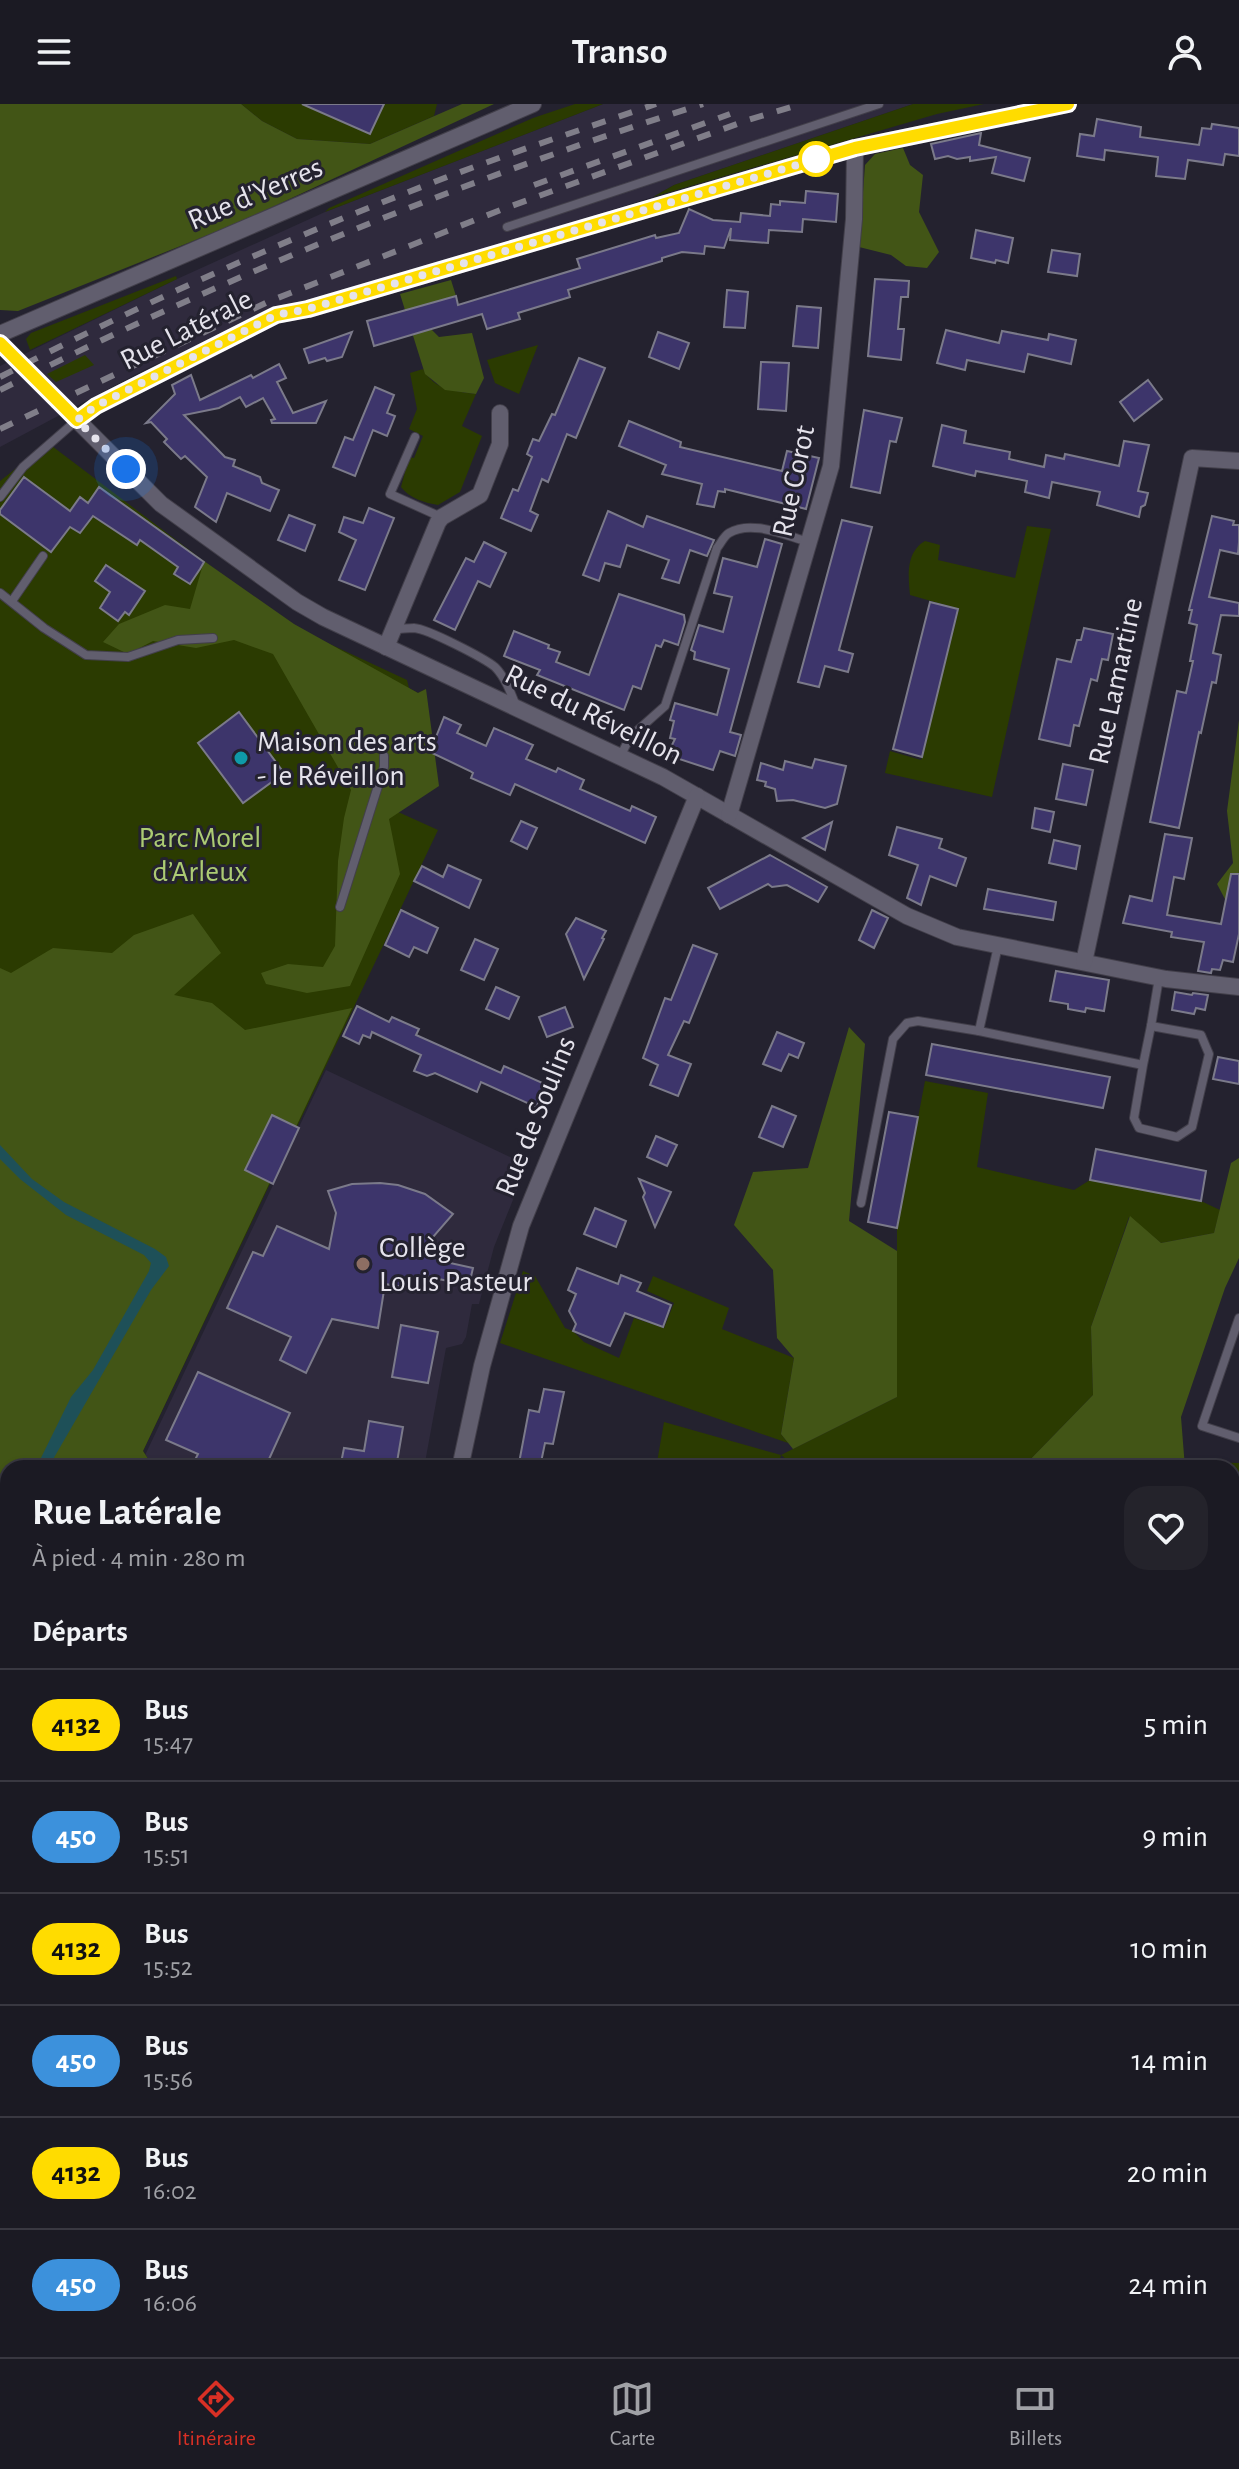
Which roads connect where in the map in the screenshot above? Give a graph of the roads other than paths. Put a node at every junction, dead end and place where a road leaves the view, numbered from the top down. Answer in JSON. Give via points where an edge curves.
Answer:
{"nodes":[{"id":1,"x":533,"y":104,"type":"edge"},
{"id":2,"x":879,"y":104,"type":"edge"},
{"id":3,"x":1068,"y":104,"type":"edge"},
{"id":4,"x":855,"y":148,"type":"junction"},
{"id":5,"x":507,"y":227,"type":"dead end"},
{"id":6,"x":0,"y":334,"type":"edge"},
{"id":7,"x":0,"y":343,"type":"edge"},
{"id":8,"x":500,"y":413,"type":"dead end"},
{"id":9,"x":77,"y":420,"type":"junction"},
{"id":10,"x":415,"y":437,"type":"dead end"},
{"id":11,"x":1239,"y":461,"type":"edge"},
{"id":12,"x":0,"y":497,"type":"edge"},
{"id":13,"x":442,"y":517,"type":"junction"},
{"id":14,"x":809,"y":542,"type":"junction"},
{"id":15,"x":43,"y":556,"type":"dead end"},
{"id":16,"x":0,"y":593,"type":"edge"},
{"id":17,"x":12,"y":601,"type":"junction"},
{"id":18,"x":393,"y":629,"type":"junction"},
{"id":19,"x":213,"y":638,"type":"dead end"},
{"id":20,"x":386,"y":647,"type":"junction"},
{"id":21,"x":516,"y":707,"type":"junction"},
{"id":22,"x":384,"y":756,"type":"dead end"},
{"id":23,"x":620,"y":757,"type":"junction"},
{"id":24,"x":697,"y":796,"type":"junction"},
{"id":25,"x":729,"y":815,"type":"junction"},
{"id":26,"x":340,"y":907,"type":"dead end"},
{"id":27,"x":998,"y":945,"type":"junction"},
{"id":28,"x":1084,"y":962,"type":"junction"},
{"id":29,"x":1159,"y":978,"type":"junction"},
{"id":30,"x":1239,"y":987,"type":"edge"},
{"id":31,"x":1151,"y":1026,"type":"junction"},
{"id":32,"x":979,"y":1031,"type":"junction"},
{"id":33,"x":1143,"y":1065,"type":"junction"},
{"id":34,"x":861,"y":1203,"type":"dead end"},
{"id":35,"x":1239,"y":1318,"type":"edge"},
{"id":36,"x":1239,"y":1438,"type":"edge"},
{"id":37,"x":462,"y":1460,"type":"edge"}],
"edges":[{"from":1,"to":6,"type":"street","name":"Rue d'Yerres"},
{"from":2,"to":5,"type":"lane"},
{"from":3,"to":4,"type":"street","name":"Rue Latérale"},
{"from":4,"to":9,"type":"street","name":"Rue Latérale","via":[[276,315]]},
{"from":4,"to":14,"type":"street","name":"Rue Corot","via":[[854,219],[831,466]]},
{"from":7,"to":9,"type":"street","name":"Rue du Réveillon"},
{"from":8,"to":13,"type":"street","via":[[500,444],[480,495]]},
{"from":9,"to":12,"type":"lane","via":[[23,467]]},
{"from":9,"to":20,"type":"street","name":"Rue du Réveillon","via":[[161,504],[196,530],[297,602]]},
{"from":10,"to":13,"type":"lane","via":[[390,494]]},
{"from":11,"to":28,"type":"street","name":"Rue Lamartine","via":[[1192,458]]},
{"from":13,"to":18,"type":"street"},
{"from":14,"to":23,"type":"lane","via":[[754,527],[727,534],[717,548],[665,706],[630,737]]},
{"from":14,"to":25,"type":"street","name":"Rue Corot"},
{"from":15,"to":17,"type":"lane"},
{"from":16,"to":17,"type":"lane"},
{"from":17,"to":19,"type":"lane","via":[[86,655],[128,657],[178,640]]},
{"from":18,"to":20,"type":"street"},
{"from":18,"to":21,"type":"lane","via":[[416,628],[487,662],[497,669]]},
{"from":20,"to":21,"type":"street","name":"Rue du Réveillon"},
{"from":21,"to":23,"type":"street","name":"Rue du Réveillon"},
{"from":22,"to":26,"type":"lane"},
{"from":23,"to":24,"type":"street","name":"Rue du Réveillon"},
{"from":24,"to":25,"type":"street","name":"Rue du Réveillon"},
{"from":24,"to":37,"type":"street","name":"Rue de Soulins","via":[[521,1226]]},
{"from":25,"to":27,"type":"street","name":"Rue du Réveillon","via":[[907,916],[957,937]]},
{"from":27,"to":28,"type":"street","name":"Rue du Réveillon"},
{"from":27,"to":32,"type":"lane"},
{"from":28,"to":29,"type":"street","name":"Rue du Réveillon"},
{"from":29,"to":30,"type":"street","name":"Rue du Réveillon"},
{"from":29,"to":31,"type":"lane"},
{"from":31,"to":33,"type":"lane"},
{"from":31,"to":33,"type":"lane","via":[[1201,1035],[1209,1054],[1192,1127],[1177,1137],[1139,1128],[1134,1118]]},
{"from":32,"to":33,"type":"lane"},
{"from":32,"to":34,"type":"lane","via":[[918,1021],[907,1023],[893,1039]]},
{"from":35,"to":36,"type":"lane","via":[[1202,1426]]}]}
